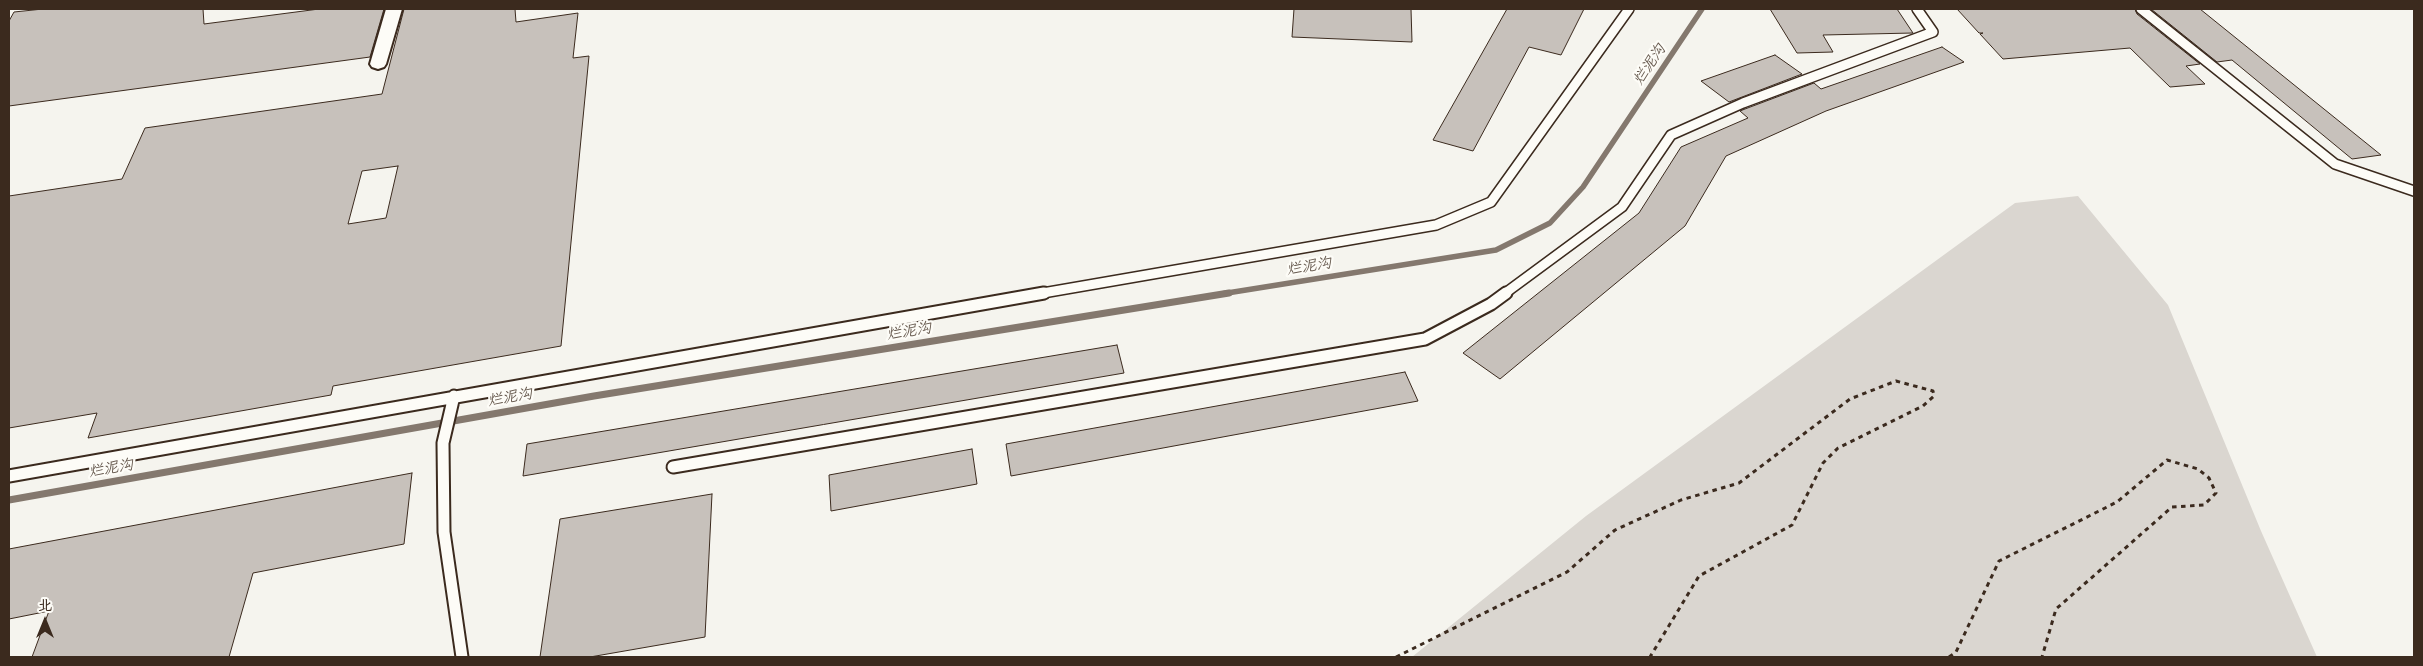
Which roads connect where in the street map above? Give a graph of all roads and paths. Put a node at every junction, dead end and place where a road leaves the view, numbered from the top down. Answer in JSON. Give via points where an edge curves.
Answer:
{"nodes":[{"id":1,"x":394,"y":9,"type":"edge"},
{"id":2,"x":1629,"y":9,"type":"edge"},
{"id":3,"x":1917,"y":9,"type":"edge"},
{"id":4,"x":2141,"y":9,"type":"edge"},
{"id":5,"x":378,"y":64,"type":"dead end"},
{"id":6,"x":2414,"y":191,"type":"edge"},
{"id":7,"x":454,"y":396,"type":"junction"},
{"id":8,"x":673,"y":467,"type":"dead end"},
{"id":9,"x":9,"y":476,"type":"edge"},
{"id":10,"x":462,"y":657,"type":"edge"},
{"id":11,"x":1396,"y":657,"type":"edge"},
{"id":12,"x":1650,"y":657,"type":"edge"},
{"id":13,"x":1949,"y":657,"type":"edge"},
{"id":14,"x":2042,"y":657,"type":"edge"}],
"edges":[{"from":1,"to":5,"type":"street"},
{"from":2,"to":7,"type":"lane","via":[[1491,202],[1436,226]]},
{"from":3,"to":8,"type":"lane","via":[[1933,32],[1743,104],[1671,136],[1622,207],[1491,304],[1425,338]]},
{"from":4,"to":6,"type":"lane","via":[[2335,164]]},
{"from":7,"to":9,"type":"lane"},
{"from":7,"to":10,"type":"lane","via":[[443,443],[444,532]]},
{"from":11,"to":12,"type":"path","via":[[1567,572],[1615,530],[1682,500],[1739,483],[1850,398],[1896,381],[1933,391],[1934,396],[1923,406],[1838,448],[1823,462],[1792,525],[1699,576]]},
{"from":13,"to":14,"type":"path","via":[[1956,652],[1999,561],[2117,502],[2167,460],[2198,469],[2209,478],[2216,493],[2204,505],[2172,507],[2056,609]]}]}
